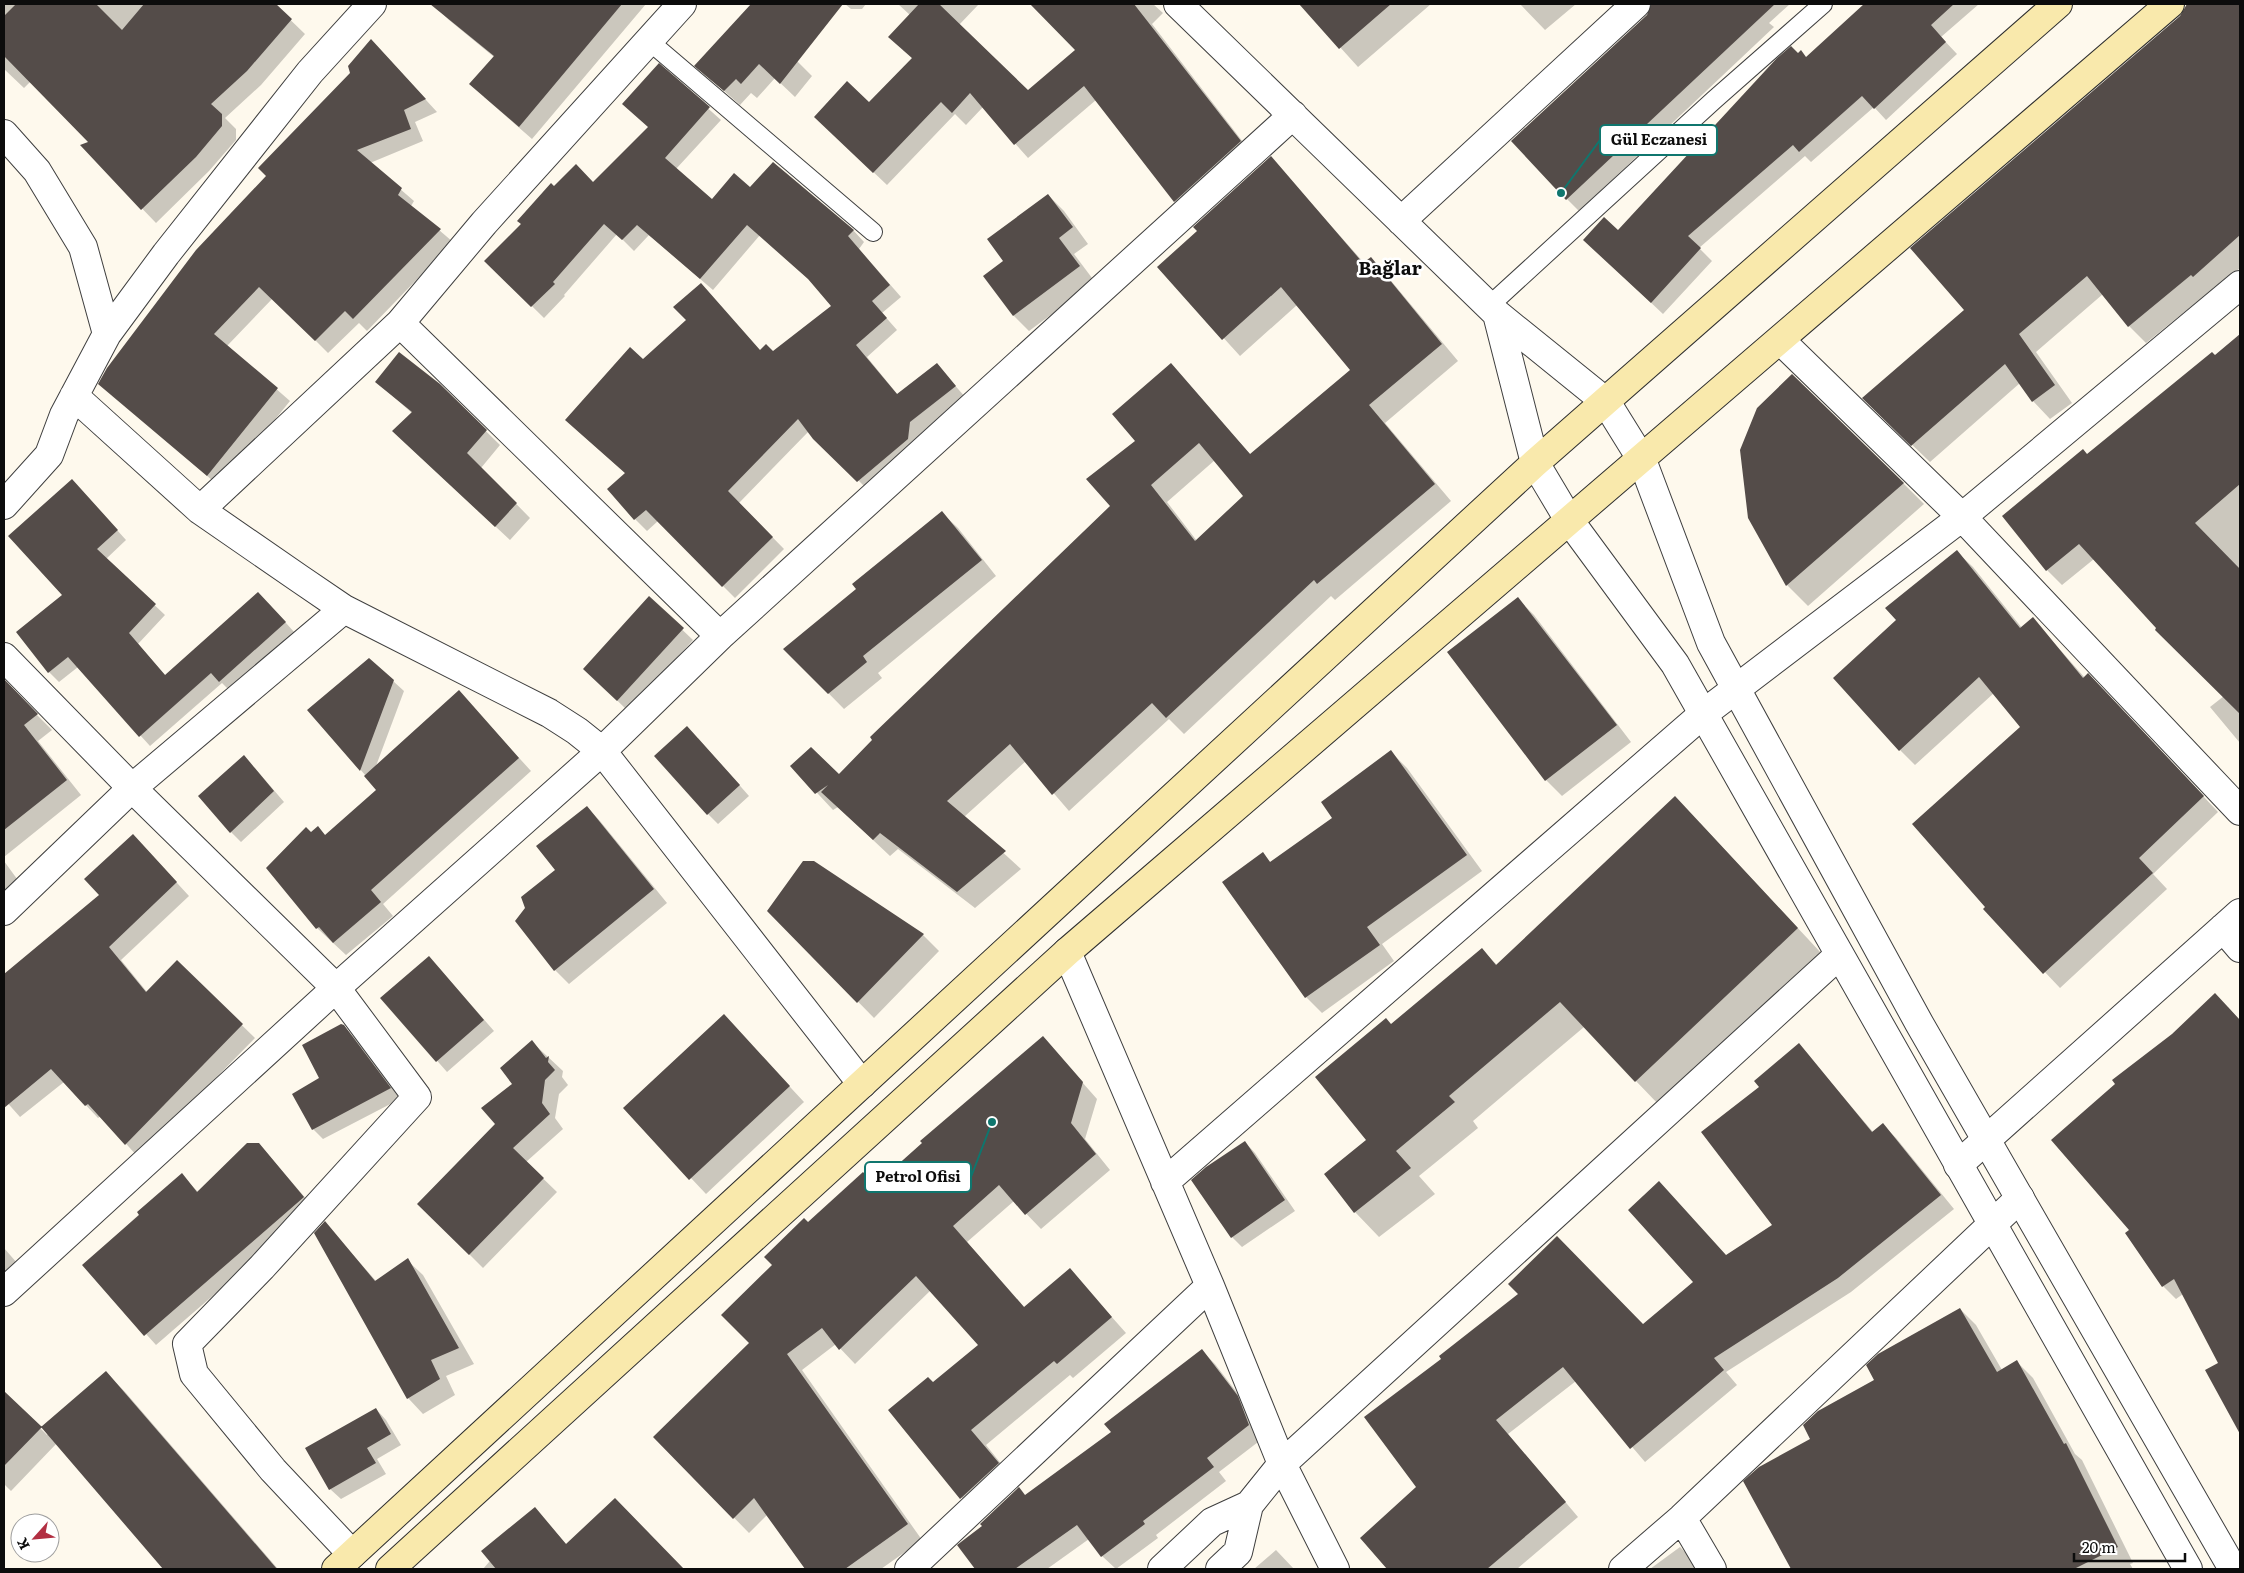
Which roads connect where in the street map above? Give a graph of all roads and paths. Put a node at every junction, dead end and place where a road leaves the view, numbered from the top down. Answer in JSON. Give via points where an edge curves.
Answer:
{"nodes":[{"id":1,"x":372,"y":4,"type":"edge"},
{"id":2,"x":682,"y":4,"type":"edge"},
{"id":3,"x":1178,"y":4,"type":"edge"},
{"id":4,"x":1636,"y":4,"type":"edge"},
{"id":5,"x":1823,"y":4,"type":"edge"},
{"id":6,"x":2058,"y":4,"type":"edge"},
{"id":7,"x":2170,"y":4,"type":"edge"},
{"id":8,"x":650,"y":41,"type":"junction"},
{"id":9,"x":1293,"y":115,"type":"junction"},
{"id":10,"x":4,"y":134,"type":"edge"},
{"id":11,"x":1401,"y":221,"type":"junction"},
{"id":12,"x":873,"y":232,"type":"dead end"},
{"id":13,"x":2240,"y":284,"type":"edge"},
{"id":14,"x":1493,"y":310,"type":"junction"},
{"id":15,"x":400,"y":323,"type":"junction"},
{"id":16,"x":107,"y":334,"type":"junction"},
{"id":17,"x":1780,"y":340,"type":"junction"},
{"id":18,"x":74,"y":396,"type":"junction"},
{"id":19,"x":1606,"y":402,"type":"junction"},
{"id":20,"x":1642,"y":460,"type":"junction"},
{"id":21,"x":1535,"y":463,"type":"junction"},
{"id":22,"x":4,"y":505,"type":"edge"},
{"id":23,"x":200,"y":510,"type":"junction"},
{"id":24,"x":1962,"y":517,"type":"junction"},
{"id":25,"x":1570,"y":520,"type":"junction"},
{"id":26,"x":344,"y":609,"type":"junction"},
{"id":27,"x":720,"y":636,"type":"junction"},
{"id":28,"x":4,"y":657,"type":"edge"},
{"id":29,"x":1736,"y":689,"type":"junction"},
{"id":30,"x":1703,"y":714,"type":"junction"},
{"id":31,"x":602,"y":751,"type":"junction"},
{"id":32,"x":132,"y":788,"type":"junction"},
{"id":33,"x":2240,"y":811,"type":"edge"},
{"id":34,"x":4,"y":911,"type":"edge"},
{"id":35,"x":2232,"y":920,"type":"edge"},
{"id":36,"x":2240,"y":948,"type":"edge"},
{"id":37,"x":1067,"y":952,"type":"junction"},
{"id":38,"x":1839,"y":955,"type":"junction"},
{"id":39,"x":336,"y":988,"type":"junction"},
{"id":40,"x":862,"y":1084,"type":"junction"},
{"id":41,"x":1986,"y":1139,"type":"junction"},
{"id":42,"x":1958,"y":1165,"type":"junction"},
{"id":43,"x":1165,"y":1182,"type":"junction"},
{"id":44,"x":2020,"y":1198,"type":"junction"},
{"id":45,"x":1992,"y":1224,"type":"junction"},
{"id":46,"x":1210,"y":1286,"type":"junction"},
{"id":47,"x":4,"y":1292,"type":"edge"},
{"id":48,"x":1282,"y":1464,"type":"junction"},
{"id":49,"x":1249,"y":1505,"type":"junction"},
{"id":50,"x":1682,"y":1518,"type":"junction"},
{"id":51,"x":344,"y":1562,"type":"edge"},
{"id":52,"x":390,"y":1569,"type":"edge"},
{"id":53,"x":909,"y":1569,"type":"edge"},
{"id":54,"x":1162,"y":1569,"type":"edge"},
{"id":55,"x":1220,"y":1569,"type":"edge"},
{"id":56,"x":1335,"y":1569,"type":"edge"},
{"id":57,"x":1624,"y":1569,"type":"edge"},
{"id":58,"x":1712,"y":1569,"type":"edge"},
{"id":59,"x":2188,"y":1569,"type":"edge"},
{"id":60,"x":2233,"y":1569,"type":"edge"}],
"edges":[{"from":1,"to":16,"type":"street","via":[[310,72]]},
{"from":2,"to":8,"type":"street"},
{"from":3,"to":9,"type":"street"},
{"from":4,"to":11,"type":"street"},
{"from":5,"to":14,"type":"lane","via":[[1714,100]]},
{"from":6,"to":19,"type":"main road"},
{"from":7,"to":17,"type":"main road"},
{"from":8,"to":12,"type":"lane"},
{"from":8,"to":15,"type":"street","via":[[484,223]]},
{"from":9,"to":11,"type":"street"},
{"from":9,"to":27,"type":"street"},
{"from":10,"to":16,"type":"street","via":[[37,171],[83,246]]},
{"from":11,"to":14,"type":"street"},
{"from":13,"to":24,"type":"street"},
{"from":14,"to":19,"type":"street"},
{"from":14,"to":21,"type":"street"},
{"from":15,"to":23,"type":"street"},
{"from":15,"to":27,"type":"street"},
{"from":16,"to":18,"type":"street"},
{"from":17,"to":20,"type":"main road"},
{"from":17,"to":24,"type":"street"},
{"from":18,"to":22,"type":"street","via":[[49,454]]},
{"from":18,"to":23,"type":"street"},
{"from":19,"to":20,"type":"street"},
{"from":19,"to":21,"type":"main road"},
{"from":20,"to":25,"type":"main road"},
{"from":20,"to":29,"type":"street","via":[[1712,643]]},
{"from":21,"to":25,"type":"street"},
{"from":21,"to":40,"type":"main road"},
{"from":23,"to":26,"type":"street"},
{"from":24,"to":29,"type":"street"},
{"from":24,"to":33,"type":"street"},
{"from":25,"to":30,"type":"street","via":[[1675,664]]},
{"from":25,"to":37,"type":"main road"},
{"from":26,"to":31,"type":"street","via":[[549,713]]},
{"from":26,"to":32,"type":"street"},
{"from":27,"to":31,"type":"street"},
{"from":28,"to":32,"type":"street"},
{"from":29,"to":30,"type":"street"},
{"from":29,"to":41,"type":"street"},
{"from":30,"to":38,"type":"street"},
{"from":30,"to":43,"type":"street"},
{"from":31,"to":39,"type":"street"},
{"from":31,"to":40,"type":"street"},
{"from":32,"to":34,"type":"street"},
{"from":32,"to":39,"type":"street"},
{"from":35,"to":36,"type":"street"},
{"from":35,"to":41,"type":"street"},
{"from":37,"to":43,"type":"street"},
{"from":37,"to":52,"type":"main road"},
{"from":38,"to":42,"type":"street"},
{"from":38,"to":48,"type":"street"},
{"from":39,"to":47,"type":"street"},
{"from":39,"to":51,"type":"street","via":[[417,1097],[187,1344],[194,1374]]},
{"from":40,"to":51,"type":"main road"},
{"from":41,"to":42,"type":"street"},
{"from":41,"to":44,"type":"street"},
{"from":42,"to":45,"type":"street"},
{"from":43,"to":46,"type":"street"},
{"from":44,"to":45,"type":"street"},
{"from":44,"to":60,"type":"street"},
{"from":45,"to":50,"type":"street"},
{"from":45,"to":59,"type":"street"},
{"from":46,"to":48,"type":"street"},
{"from":46,"to":53,"type":"street"},
{"from":48,"to":49,"type":"street"},
{"from":48,"to":56,"type":"street"},
{"from":49,"to":54,"type":"street","via":[[1212,1522]]},
{"from":49,"to":55,"type":"street","via":[[1238,1552]]},
{"from":50,"to":57,"type":"street"},
{"from":50,"to":58,"type":"street"}]}
